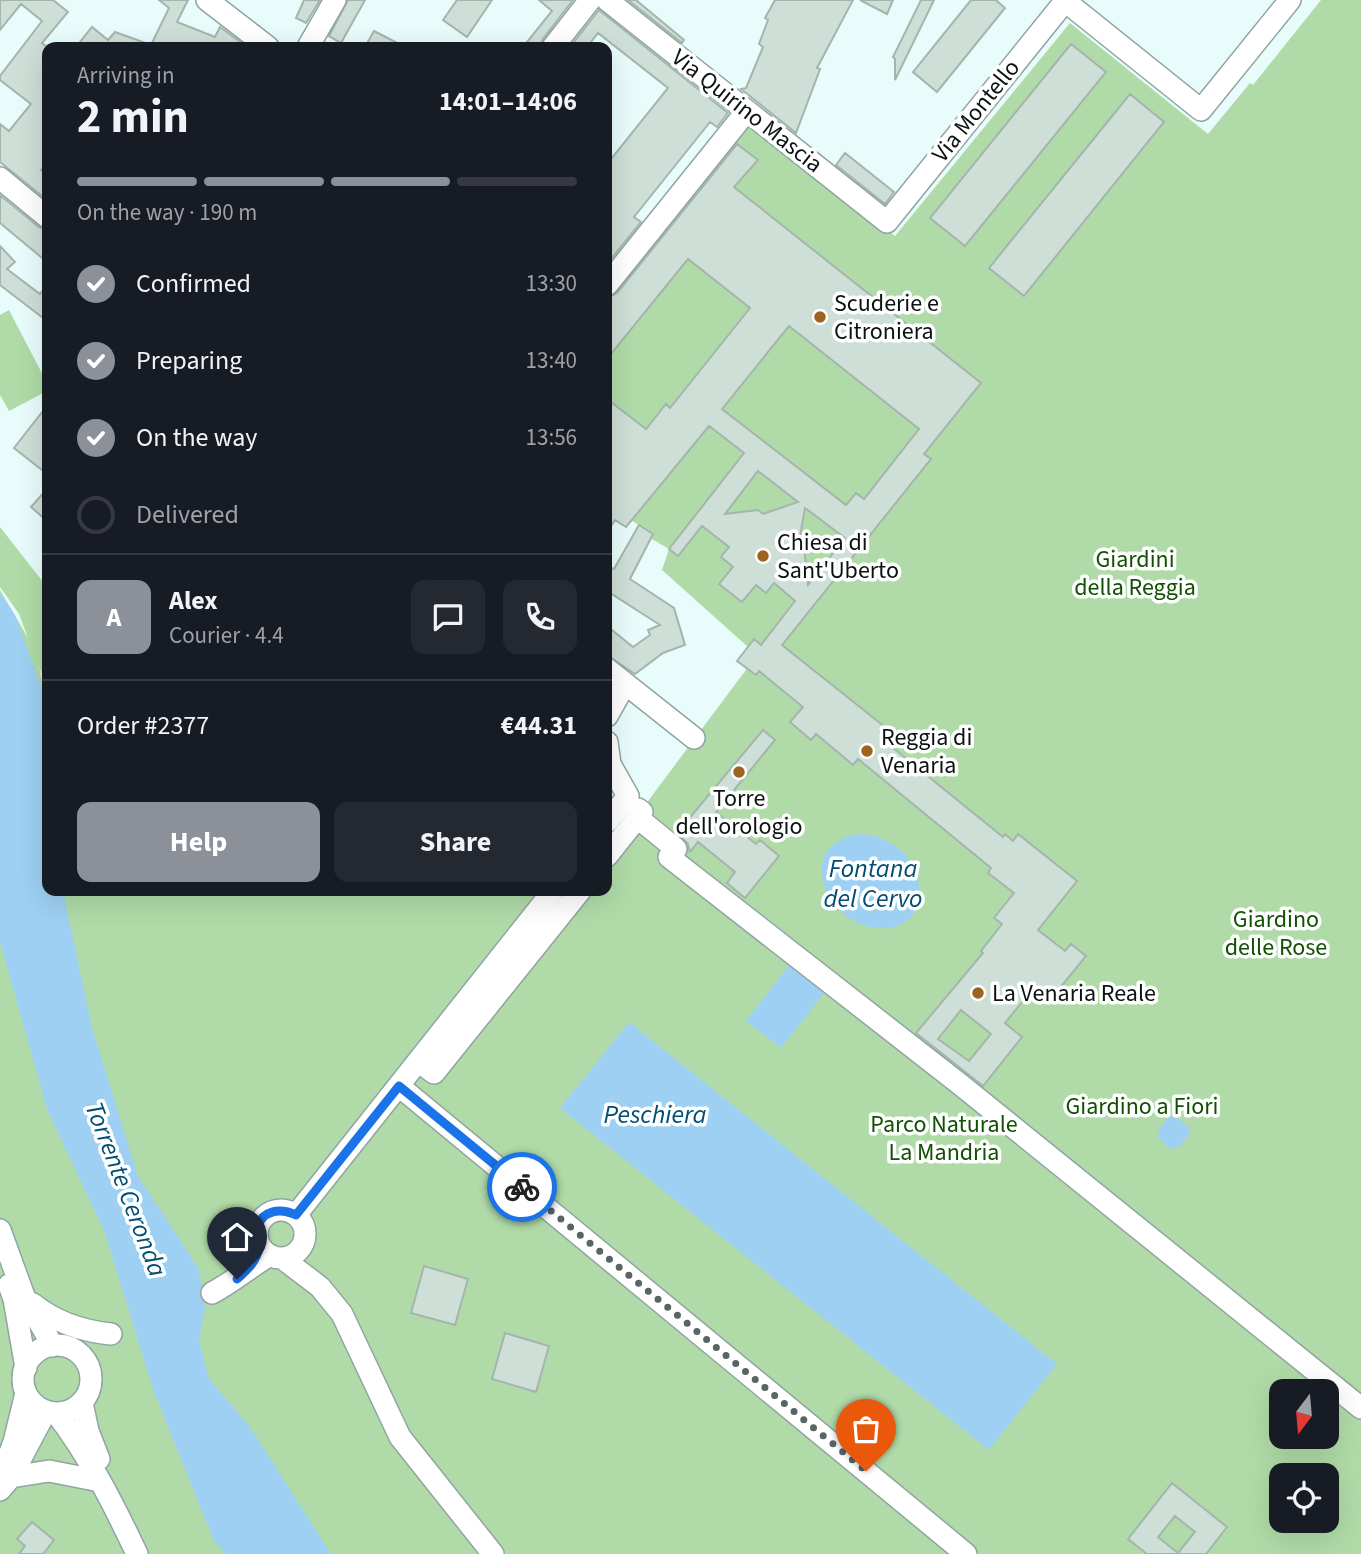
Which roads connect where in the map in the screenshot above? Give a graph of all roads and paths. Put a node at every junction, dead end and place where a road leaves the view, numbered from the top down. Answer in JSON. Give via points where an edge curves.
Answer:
{"nodes":[{"id":1,"x":207,"y":0,"type":"edge"},
{"id":2,"x":335,"y":0,"type":"edge"},
{"id":3,"x":590,"y":0,"type":"edge"},
{"id":4,"x":607,"y":0,"type":"edge"},
{"id":5,"x":1290,"y":0,"type":"edge"},
{"id":6,"x":1066,"y":1,"type":"edge"},
{"id":7,"x":313,"y":39,"type":"edge"},
{"id":8,"x":262,"y":42,"type":"edge"},
{"id":9,"x":557,"y":42,"type":"edge"},
{"id":10,"x":746,"y":112,"type":"junction"},
{"id":11,"x":0,"y":178,"type":"edge"},
{"id":12,"x":42,"y":213,"type":"edge"},
{"id":13,"x":887,"y":222,"type":"joint"},
{"id":14,"x":612,"y":279,"type":"edge"},
{"id":15,"x":612,"y":673,"type":"edge"},
{"id":16,"x":625,"y":684,"type":"junction"},
{"id":17,"x":612,"y":707,"type":"edge"},
{"id":18,"x":694,"y":738,"type":"dead end"},
{"id":19,"x":612,"y":768,"type":"edge"},
{"id":20,"x":626,"y":797,"type":"junction"},
{"id":21,"x":612,"y":815,"type":"edge"},
{"id":22,"x":638,"y":818,"type":"junction"},
{"id":23,"x":612,"y":850,"type":"edge"},
{"id":24,"x":549,"y":896,"type":"edge"},
{"id":25,"x":576,"y":896,"type":"edge"},
{"id":26,"x":418,"y":1061,"type":"junction"},
{"id":27,"x":399,"y":1086,"type":"junction"},
{"id":28,"x":296,"y":1215,"type":"junction"},
{"id":29,"x":0,"y":1230,"type":"edge"},
{"id":30,"x":303,"y":1244,"type":"junction"},
{"id":31,"x":270,"y":1253,"type":"junction"},
{"id":32,"x":0,"y":1260,"type":"edge"},
{"id":33,"x":320,"y":1287,"type":"junction"},
{"id":34,"x":212,"y":1293,"type":"dead end"},
{"id":35,"x":24,"y":1296,"type":"junction"},
{"id":36,"x":70,"y":1352,"type":"junction"},
{"id":37,"x":26,"y":1368,"type":"junction"},
{"id":38,"x":26,"y":1393,"type":"junction"},
{"id":39,"x":82,"y":1403,"type":"junction"},
{"id":40,"x":1361,"y":1408,"type":"edge"},
{"id":41,"x":51,"y":1412,"type":"junction"},
{"id":42,"x":4,"y":1481,"type":"edge"},
{"id":43,"x":100,"y":1481,"type":"junction"},
{"id":44,"x":119,"y":1514,"type":"junction"},
{"id":45,"x":137,"y":1554,"type":"edge"},
{"id":46,"x":493,"y":1554,"type":"edge"},
{"id":47,"x":966,"y":1554,"type":"edge"}],
"edges":[{"from":1,"to":8,"type":"street"},
{"from":2,"to":7,"type":"street"},
{"from":3,"to":9,"type":"street"},
{"from":4,"to":10,"type":"street","name":"Via Quirino Mascia"},
{"from":5,"to":6,"type":"street","via":[[1201,110]]},
{"from":6,"to":13,"type":"street","name":"Via Montello"},
{"from":10,"to":13,"type":"street","name":"Via Quirino Mascia"},
{"from":10,"to":14,"type":"street"},
{"from":11,"to":12,"type":"street"},
{"from":15,"to":16,"type":"street"},
{"from":16,"to":17,"type":"street"},
{"from":16,"to":18,"type":"street"},
{"from":19,"to":20,"type":"street"},
{"from":20,"to":21,"type":"street"},
{"from":20,"to":22,"type":"street","via":[[642,812]]},
{"from":22,"to":23,"type":"street"},
{"from":22,"to":40,"type":"street","via":[[676,849],[669,857],[961,1085]]},
{"from":24,"to":26,"type":"street"},
{"from":25,"to":26,"type":"street","via":[[434,1073]]},
{"from":26,"to":27,"type":"street"},
{"from":27,"to":28,"type":"street"},
{"from":27,"to":47,"type":"street"},
{"from":28,"to":30,"type":"street","via":[[304,1228]]},
{"from":28,"to":31,"type":"street","via":[[273,1211],[258,1227],[257,1234]]},
{"from":29,"to":35,"type":"street"},
{"from":30,"to":31,"type":"street","via":[[295,1254]]},
{"from":30,"to":33,"type":"street"},
{"from":31,"to":33,"type":"street"},
{"from":31,"to":34,"type":"street"},
{"from":32,"to":37,"type":"street","via":[[15,1298]]},
{"from":33,"to":46,"type":"street","via":[[342,1314],[400,1437]]},
{"from":35,"to":36,"type":"street"},
{"from":35,"to":36,"type":"street","via":[[49,1317],[87,1331],[116,1331]]},
{"from":36,"to":37,"type":"street","via":[[36,1353]]},
{"from":36,"to":39,"type":"street","via":[[90,1372],[91,1383]]},
{"from":37,"to":38,"type":"street"},
{"from":38,"to":41,"type":"street"},
{"from":38,"to":42,"type":"street"},
{"from":39,"to":41,"type":"street","via":[[66,1412]]},
{"from":39,"to":44,"type":"street"},
{"from":41,"to":42,"type":"street"},
{"from":41,"to":43,"type":"street","via":[[73,1435]]},
{"from":42,"to":43,"type":"street","via":[[49,1471]]},
{"from":43,"to":44,"type":"street"},
{"from":44,"to":45,"type":"street"}]}
